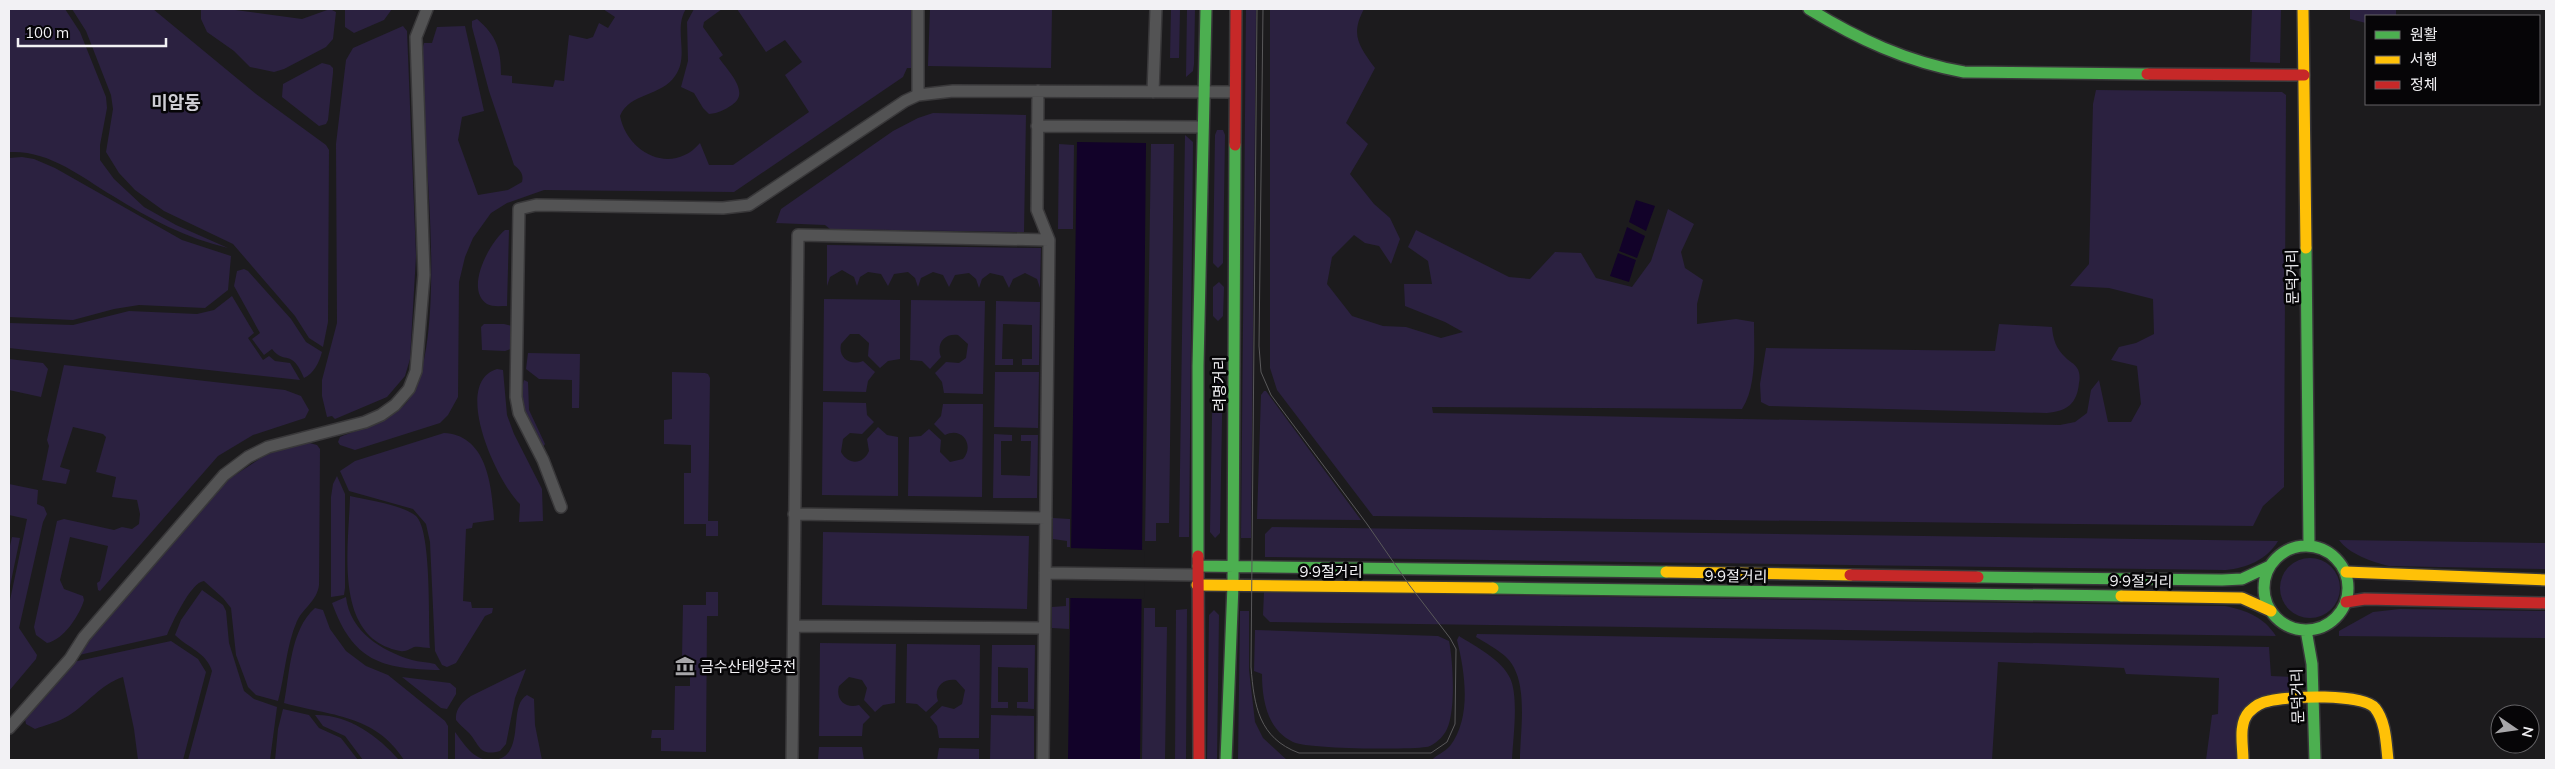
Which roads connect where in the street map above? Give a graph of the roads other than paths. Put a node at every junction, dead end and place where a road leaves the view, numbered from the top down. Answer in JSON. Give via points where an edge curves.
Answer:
{"nodes":[{"id":1,"x":427,"y":9,"type":"edge"},
{"id":2,"x":918,"y":9,"type":"edge"},
{"id":3,"x":1156,"y":9,"type":"edge"},
{"id":4,"x":1206,"y":9,"type":"edge"},
{"id":5,"x":1236,"y":9,"type":"edge"},
{"id":6,"x":1809,"y":9,"type":"edge"},
{"id":7,"x":2303,"y":9,"type":"edge"},
{"id":8,"x":2304,"y":75,"type":"junction"},
{"id":9,"x":1038,"y":91,"type":"junction"},
{"id":10,"x":1154,"y":92,"type":"junction"},
{"id":11,"x":1235,"y":92,"type":"junction"},
{"id":12,"x":1204,"y":93,"type":"junction"},
{"id":13,"x":918,"y":95,"type":"junction"},
{"id":14,"x":1037,"y":126,"type":"junction"},
{"id":15,"x":1203,"y":127,"type":"junction"},
{"id":16,"x":1050,"y":240,"type":"junction"},
{"id":17,"x":561,"y":507,"type":"dead end"},
{"id":18,"x":794,"y":514,"type":"junction"},
{"id":19,"x":1046,"y":518,"type":"junction"},
{"id":20,"x":2310,"y":545,"type":"junction"},
{"id":21,"x":2270,"y":566,"type":"junction"},
{"id":22,"x":1233,"y":567,"type":"junction"},
{"id":23,"x":2346,"y":572,"type":"junction"},
{"id":24,"x":1045,"y":573,"type":"junction"},
{"id":25,"x":1198,"y":575,"type":"junction"},
{"id":26,"x":2546,"y":580,"type":"edge"},
{"id":27,"x":1233,"y":585,"type":"junction"},
{"id":28,"x":2346,"y":602,"type":"junction"},
{"id":29,"x":2546,"y":602,"type":"edge"},
{"id":30,"x":2271,"y":611,"type":"junction"},
{"id":31,"x":794,"y":626,"type":"junction"},
{"id":32,"x":1044,"y":628,"type":"junction"},
{"id":33,"x":2306,"y":630,"type":"junction"},
{"id":34,"x":2313,"y":699,"type":"junction"},
{"id":35,"x":9,"y":728,"type":"edge"},
{"id":36,"x":792,"y":760,"type":"edge"},
{"id":37,"x":1043,"y":760,"type":"edge"},
{"id":38,"x":1199,"y":760,"type":"edge"},
{"id":39,"x":1226,"y":760,"type":"edge"},
{"id":40,"x":2243,"y":760,"type":"edge"},
{"id":41,"x":2315,"y":760,"type":"edge"},
{"id":42,"x":2388,"y":760,"type":"edge"}],
"edges":[{"from":1,"to":35,"type":"street","via":[[416,37],[424,275],[416,371],[408,389],[395,405],[381,415],[268,447],[224,475]]},
{"from":2,"to":13,"type":"street"},
{"from":3,"to":10,"type":"street"},
{"from":4,"to":12,"type":"main road","name":"려명거리"},
{"from":5,"to":11,"type":"main road","name":"려명거리"},
{"from":6,"to":8,"type":"main road","via":[[1862,39],[1909,58],[1958,71]]},
{"from":7,"to":8,"type":"main road","name":"문덕거리"},
{"from":8,"to":20,"type":"main road","name":"문덕거리"},
{"from":9,"to":10,"type":"street"},
{"from":9,"to":13,"type":"street"},
{"from":9,"to":14,"type":"street"},
{"from":10,"to":12,"type":"street"},
{"from":11,"to":12,"type":"street"},
{"from":11,"to":22,"type":"main road","name":"려명거리"},
{"from":12,"to":15,"type":"main road","name":"려명거리"},
{"from":13,"to":17,"type":"street","via":[[889,110],[749,205],[723,208],[536,205],[519,209],[516,397],[519,413],[544,460]]},
{"from":14,"to":15,"type":"street"},
{"from":14,"to":16,"type":"street","via":[[1037,210]]},
{"from":15,"to":25,"type":"main road","name":"려명거리"},
{"from":16,"to":18,"type":"street","via":[[798,235]]},
{"from":16,"to":19,"type":"street"},
{"from":18,"to":19,"type":"street"},
{"from":18,"to":31,"type":"street"},
{"from":19,"to":24,"type":"street"},
{"from":20,"to":21,"type":"main road","via":[[2287,550]]},
{"from":20,"to":23,"type":"main road","via":[[2332,553]]},
{"from":21,"to":22,"type":"main road","name":"9·9절거리","via":[[2242,579],[2222,580]]},
{"from":21,"to":30,"type":"main road","via":[[2264,588]]},
{"from":22,"to":25,"type":"main road","name":"9·9절거리"},
{"from":22,"to":27,"type":"main road","name":"려명거리"},
{"from":23,"to":26,"type":"main road"},
{"from":23,"to":28,"type":"main road"},
{"from":24,"to":25,"type":"street"},
{"from":24,"to":32,"type":"street"},
{"from":25,"to":27,"type":"main road","name":"9·9절거리"},
{"from":25,"to":38,"type":"main road","name":"려명거리"},
{"from":27,"to":30,"type":"main road","name":"9·9절거리","via":[[2221,597],[2242,598]]},
{"from":27,"to":39,"type":"main road","name":"려명거리"},
{"from":28,"to":29,"type":"main road","via":[[2366,599]]},
{"from":28,"to":33,"type":"main road","via":[[2330,623]]},
{"from":30,"to":33,"type":"main road","via":[[2292,628]]},
{"from":31,"to":32,"type":"street"},
{"from":31,"to":36,"type":"street"},
{"from":32,"to":37,"type":"street"},
{"from":33,"to":34,"type":"main road","name":"문덕거리","via":[[2312,664]]},
{"from":34,"to":40,"type":"main road","via":[[2272,700],[2259,704],[2248,713],[2244,726]]},
{"from":34,"to":41,"type":"main road","name":"문덕거리"},
{"from":34,"to":42,"type":"main road","via":[[2368,703],[2377,711],[2382,724]]}]}
